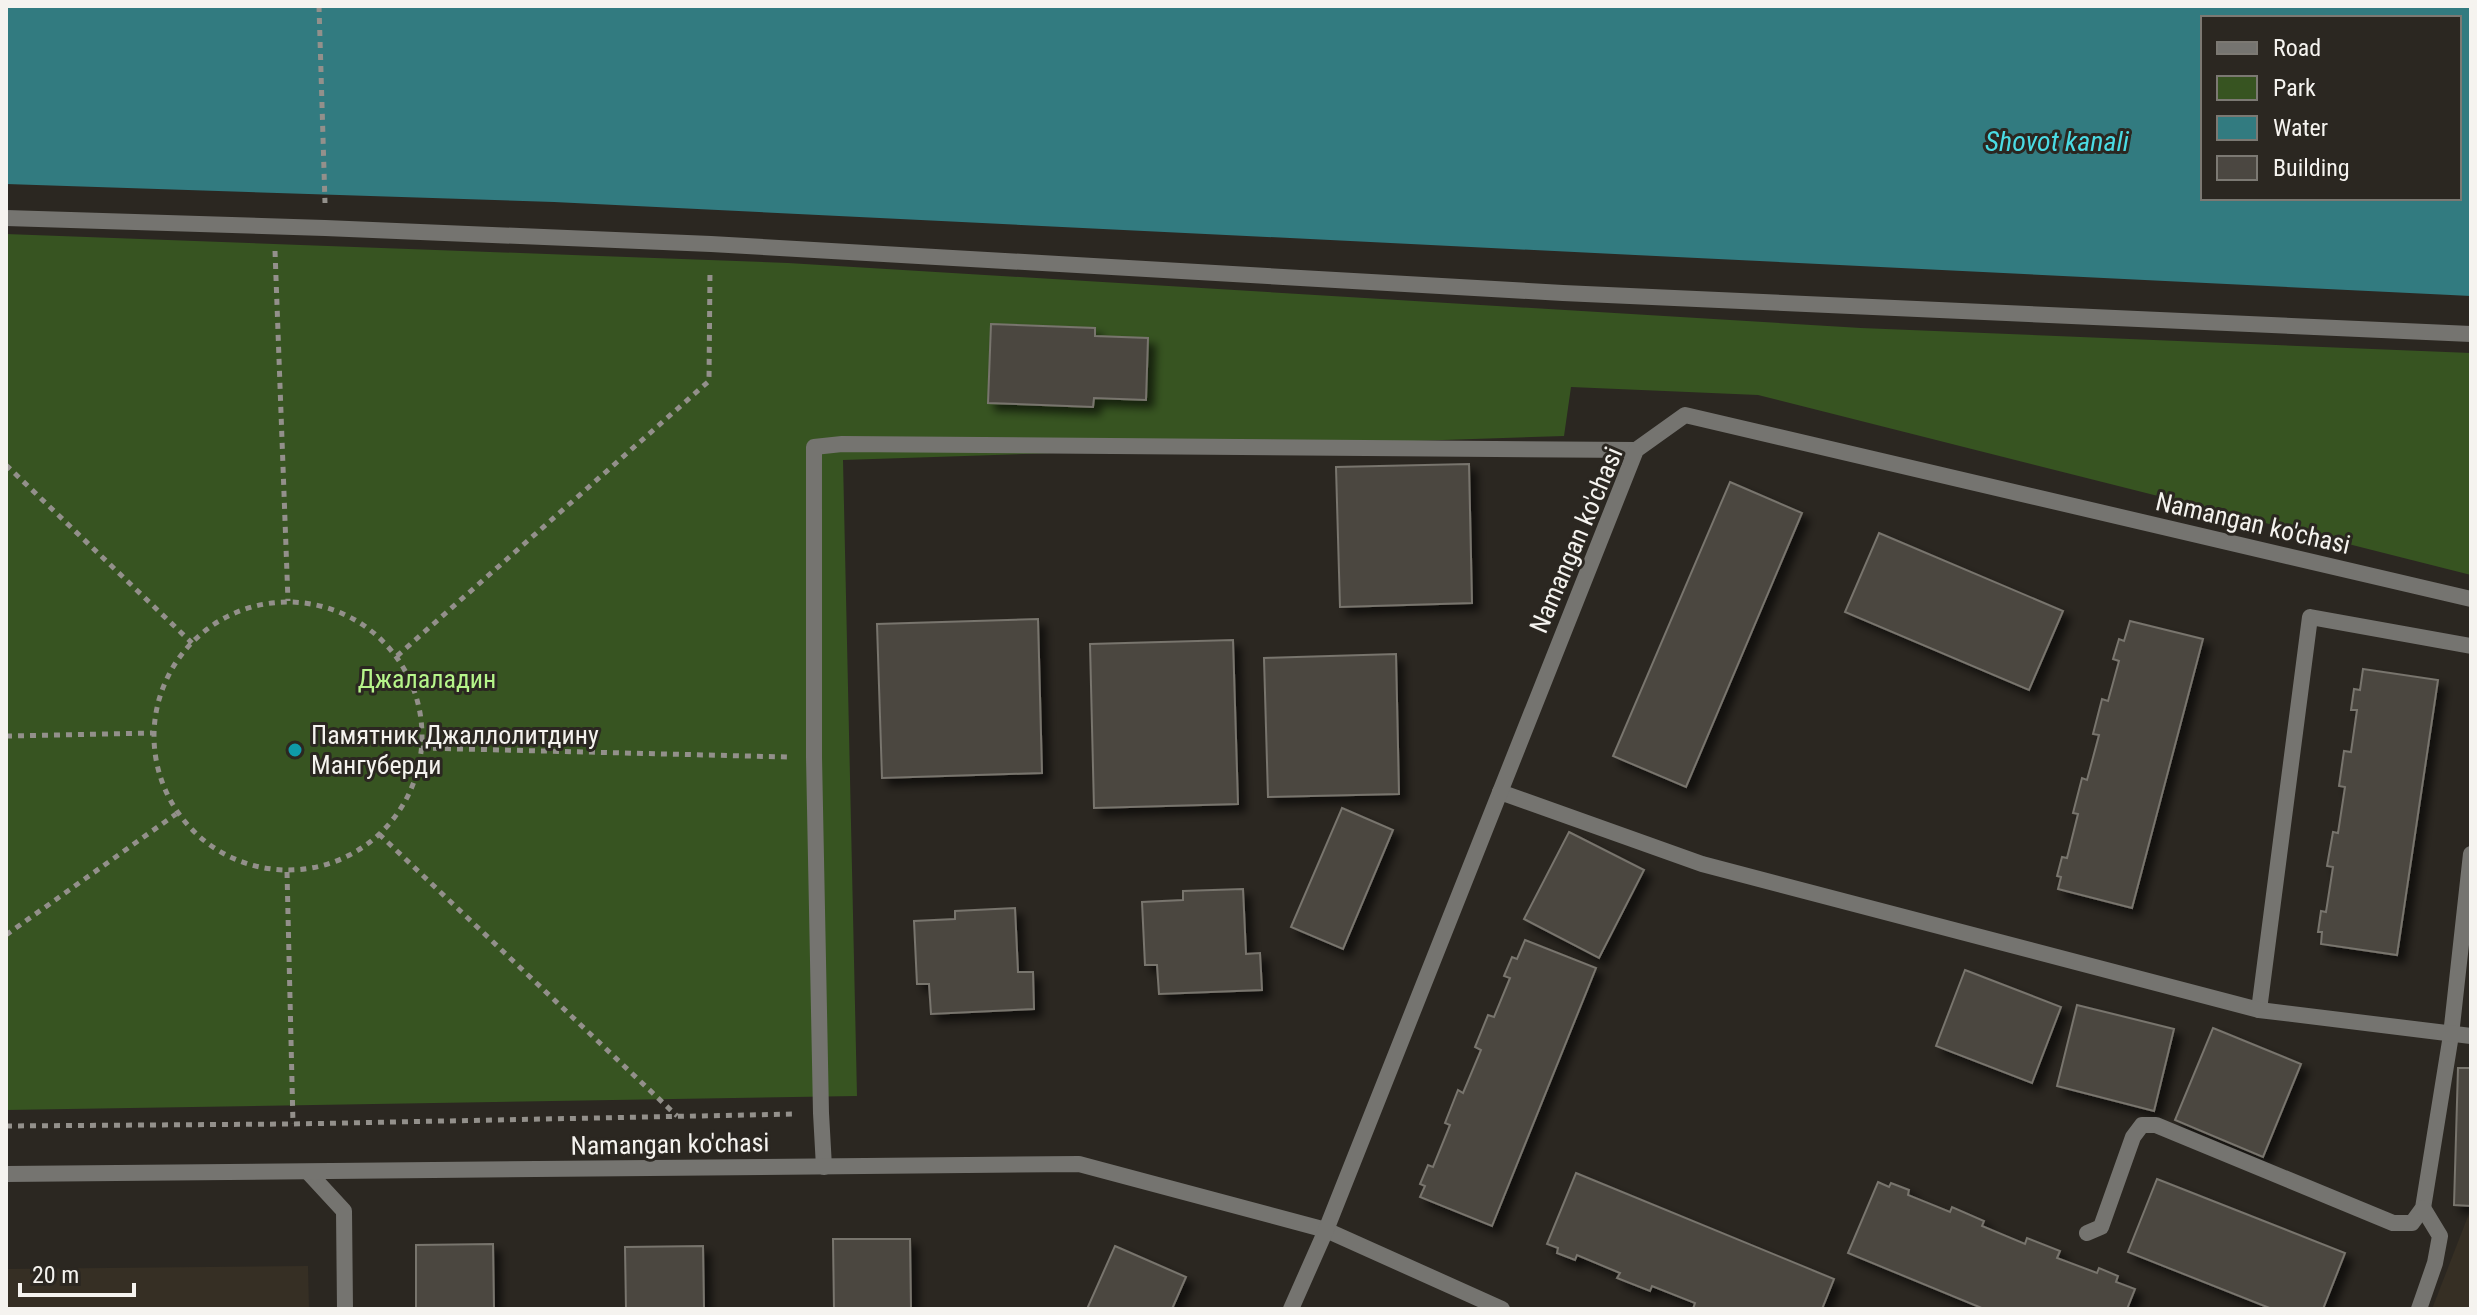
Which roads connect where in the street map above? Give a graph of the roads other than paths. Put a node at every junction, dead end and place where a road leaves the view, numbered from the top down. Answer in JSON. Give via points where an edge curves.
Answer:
{"nodes":[{"id":1,"x":6,"y":218,"type":"edge"},
{"id":2,"x":2471,"y":334,"type":"edge"},
{"id":3,"x":1636,"y":450,"type":"junction"},
{"id":4,"x":2471,"y":599,"type":"edge"},
{"id":5,"x":2471,"y":646,"type":"edge"},
{"id":6,"x":1500,"y":792,"type":"junction"},
{"id":7,"x":2471,"y":854,"type":"edge"},
{"id":8,"x":2259,"y":1010,"type":"junction"},
{"id":9,"x":2451,"y":1035,"type":"junction"},
{"id":10,"x":2471,"y":1036,"type":"edge"},
{"id":11,"x":824,"y":1167,"type":"junction"},
{"id":12,"x":308,"y":1172,"type":"junction"},
{"id":13,"x":6,"y":1174,"type":"edge"},
{"id":14,"x":2423,"y":1208,"type":"junction"},
{"id":15,"x":1326,"y":1230,"type":"junction"},
{"id":16,"x":2087,"y":1233,"type":"dead end"},
{"id":17,"x":345,"y":1309,"type":"edge"},
{"id":18,"x":1291,"y":1309,"type":"edge"},
{"id":19,"x":1502,"y":1309,"type":"edge"},
{"id":20,"x":2419,"y":1309,"type":"edge"}],
"edges":[{"from":1,"to":2,"type":"street","via":[[711,244],[1547,292]]},
{"from":3,"to":4,"type":"street","name":"Namangan ko'chasi","via":[[1685,415]]},
{"from":3,"to":6,"type":"street","name":"Namangan ko'chasi"},
{"from":3,"to":11,"type":"street","via":[[814,447],[814,757]]},
{"from":5,"to":8,"type":"street","via":[[2310,617]]},
{"from":6,"to":8,"type":"street","via":[[1702,864]]},
{"from":6,"to":15,"type":"street","name":"Namangan ko'chasi"},
{"from":7,"to":9,"type":"street"},
{"from":8,"to":9,"type":"street"},
{"from":9,"to":10,"type":"street"},
{"from":9,"to":14,"type":"street"},
{"from":11,"to":12,"type":"street","name":"Namangan ko'chasi"},
{"from":11,"to":15,"type":"street","name":"Namangan ko'chasi","via":[[1079,1164]]},
{"from":12,"to":13,"type":"street","name":"Namangan ko'chasi"},
{"from":12,"to":17,"type":"street","via":[[344,1211]]},
{"from":14,"to":16,"type":"street","via":[[2412,1223],[2393,1223],[2156,1125],[2142,1125],[2101,1227]]},
{"from":14,"to":20,"type":"street","via":[[2440,1236]]},
{"from":15,"to":18,"type":"street","name":"Namangan ko'chasi"},
{"from":15,"to":19,"type":"street","name":"Namangan ko'chasi"}]}
